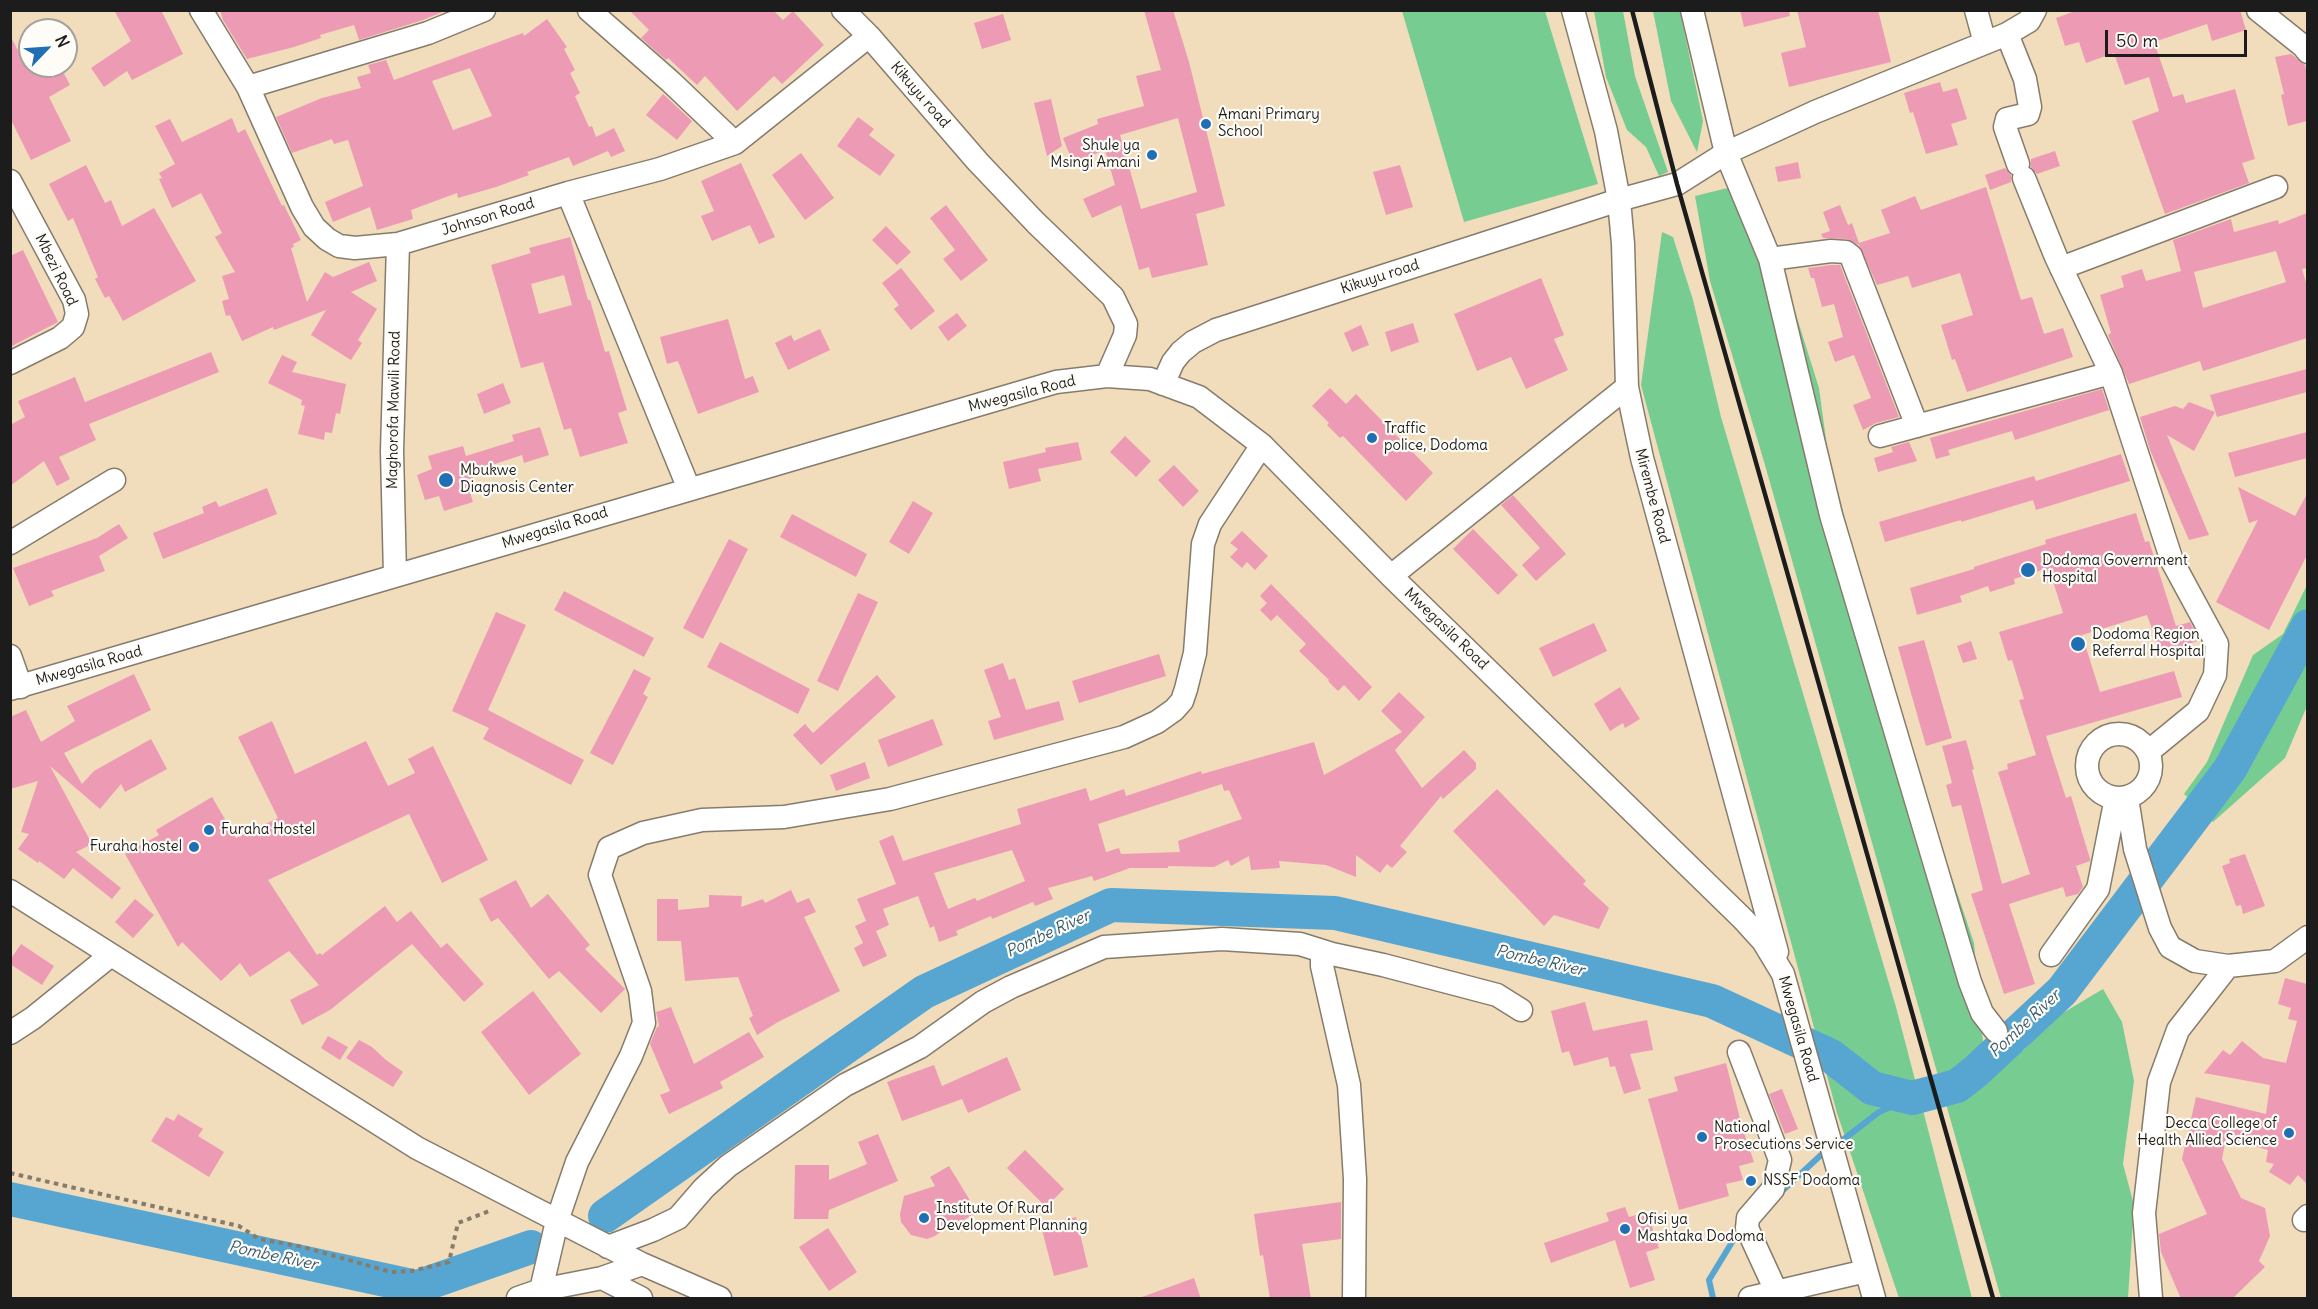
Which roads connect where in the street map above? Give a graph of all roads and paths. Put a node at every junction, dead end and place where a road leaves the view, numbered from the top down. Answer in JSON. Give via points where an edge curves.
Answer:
{"nodes":[{"id":1,"x":201,"y":10,"type":"edge"},
{"id":2,"x":484,"y":10,"type":"edge"},
{"id":3,"x":589,"y":10,"type":"edge"},
{"id":4,"x":843,"y":10,"type":"edge"},
{"id":5,"x":1573,"y":10,"type":"edge"},
{"id":6,"x":1692,"y":10,"type":"edge"},
{"id":7,"x":1976,"y":10,"type":"edge"},
{"id":8,"x":2035,"y":10,"type":"edge"},
{"id":9,"x":2258,"y":10,"type":"edge"},
{"id":10,"x":2007,"y":34,"type":"junction"},
{"id":11,"x":869,"y":36,"type":"junction"},
{"id":12,"x":1985,"y":43,"type":"junction"},
{"id":13,"x":2307,"y":52,"type":"edge"},
{"id":14,"x":248,"y":87,"type":"junction"},
{"id":15,"x":735,"y":143,"type":"junction"},
{"id":16,"x":1726,"y":153,"type":"junction"},
{"id":17,"x":10,"y":181,"type":"edge"},
{"id":18,"x":2276,"y":187,"type":"dead end"},
{"id":19,"x":568,"y":193,"type":"junction"},
{"id":20,"x":1619,"y":200,"type":"junction"},
{"id":21,"x":398,"y":244,"type":"junction"},
{"id":22,"x":1770,"y":259,"type":"junction"},
{"id":23,"x":2061,"y":268,"type":"junction"},
{"id":24,"x":10,"y":363,"type":"edge"},
{"id":25,"x":2111,"y":373,"type":"junction"},
{"id":26,"x":1107,"y":376,"type":"junction"},
{"id":27,"x":1163,"y":384,"type":"junction"},
{"id":28,"x":1627,"y":387,"type":"junction"},
{"id":29,"x":1917,"y":426,"type":"junction"},
{"id":30,"x":1880,"y":436,"type":"dead end"},
{"id":31,"x":1262,"y":445,"type":"junction"},
{"id":32,"x":114,"y":480,"type":"dead end"},
{"id":33,"x":688,"y":489,"type":"junction"},
{"id":34,"x":10,"y":543,"type":"edge"},
{"id":35,"x":395,"y":576,"type":"junction"},
{"id":36,"x":1391,"y":576,"type":"junction"},
{"id":37,"x":10,"y":656,"type":"edge"},
{"id":38,"x":16,"y":688,"type":"edge"},
{"id":39,"x":2148,"y":752,"type":"junction"},
{"id":40,"x":2121,"y":798,"type":"junction"},
{"id":41,"x":10,"y":891,"type":"edge"},
{"id":42,"x":2307,"y":937,"type":"edge"},
{"id":43,"x":1322,"y":951,"type":"junction"},
{"id":44,"x":111,"y":955,"type":"junction"},
{"id":45,"x":2051,"y":955,"type":"dead end"},
{"id":46,"x":2228,"y":966,"type":"junction"},
{"id":47,"x":1783,"y":974,"type":"junction"},
{"id":48,"x":1521,"y":1010,"type":"dead end"},
{"id":49,"x":1996,"y":1031,"type":"dead end"},
{"id":50,"x":10,"y":1033,"type":"edge"},
{"id":51,"x":1739,"y":1052,"type":"dead end"},
{"id":52,"x":10,"y":1173,"type":"edge"},
{"id":53,"x":517,"y":1200,"type":"junction"},
{"id":54,"x":557,"y":1221,"type":"junction"},
{"id":55,"x":608,"y":1247,"type":"junction"},
{"id":56,"x":642,"y":1264,"type":"junction"},
{"id":57,"x":1866,"y":1271,"type":"junction"},
{"id":58,"x":602,"y":1278,"type":"junction"},
{"id":59,"x":541,"y":1290,"type":"junction"},
{"id":60,"x":1776,"y":1291,"type":"junction"},
{"id":61,"x":518,"y":1299,"type":"edge"},
{"id":62,"x":641,"y":1299,"type":"edge"},
{"id":63,"x":720,"y":1299,"type":"edge"},
{"id":64,"x":1354,"y":1299,"type":"edge"},
{"id":65,"x":1750,"y":1299,"type":"edge"},
{"id":66,"x":1874,"y":1299,"type":"edge"},
{"id":67,"x":2151,"y":1299,"type":"edge"}],
"edges":[{"from":1,"to":14,"type":"street","name":"Johnson Road"},
{"from":2,"to":14,"type":"street","via":[[428,33]]},
{"from":3,"to":15,"type":"street"},
{"from":4,"to":11,"type":"street","name":"Kikuyu road"},
{"from":5,"to":20,"type":"street","name":"Mirembe Road","via":[[1606,131]]},
{"from":6,"to":16,"type":"street"},
{"from":7,"to":12,"type":"street"},
{"from":8,"to":10,"type":"street","name":"Kikuyu road","via":[[2029,21]]},
{"from":9,"to":13,"type":"street"},
{"from":10,"to":12,"type":"street","name":"Kikuyu road"},
{"from":10,"to":23,"type":"street","via":[[2025,79],[2030,107],[2028,114],[2007,119],[2005,127]]},
{"from":11,"to":15,"type":"street","name":"Johnson Road"},
{"from":11,"to":26,"type":"street","name":"Kikuyu road","via":[[978,162],[1113,297],[1126,324]]},
{"from":12,"to":16,"type":"street","name":"Kikuyu road"},
{"from":14,"to":21,"type":"street","name":"Johnson Road","via":[[314,227],[339,246]]},
{"from":15,"to":19,"type":"street","name":"Johnson Road","via":[[660,169]]},
{"from":16,"to":20,"type":"street","name":"Kikuyu road","via":[[1677,184]]},
{"from":16,"to":22,"type":"street"},
{"from":17,"to":24,"type":"street","name":"Mbezi Road","via":[[74,300],[77,314],[73,327],[60,338]]},
{"from":18,"to":23,"type":"street"},
{"from":19,"to":21,"type":"street","name":"Johnson Road"},
{"from":19,"to":33,"type":"street"},
{"from":20,"to":27,"type":"street","name":"Kikuyu road","via":[[1216,330],[1181,352]]},
{"from":20,"to":28,"type":"street","name":"Mirembe Road"},
{"from":21,"to":35,"type":"street","name":"Maghorofa Mawili Road","via":[[392,452]]},
{"from":22,"to":29,"type":"street","via":[[1831,251],[1851,256]]},
{"from":22,"to":49,"type":"street","via":[[1831,515],[1970,982],[1982,1013]]},
{"from":23,"to":25,"type":"street"},
{"from":25,"to":29,"type":"street"},
{"from":25,"to":39,"type":"street","via":[[2172,561],[2217,644],[2215,675],[2198,711]]},
{"from":26,"to":27,"type":"street","name":"Mwegasila Road","via":[[1150,379]]},
{"from":26,"to":33,"type":"street","name":"Mwegasila Road","via":[[1056,382]]},
{"from":27,"to":31,"type":"street","name":"Mwegasila Road","via":[[1199,397]]},
{"from":28,"to":36,"type":"street"},
{"from":28,"to":47,"type":"street","name":"Mirembe Road","via":[[1645,470]]},
{"from":29,"to":30,"type":"street"},
{"from":31,"to":36,"type":"street","name":"Mwegasila Road"},
{"from":31,"to":54,"type":"street","via":[[1210,524],[1203,544],[1195,653],[1186,689],[1178,705],[1157,722],[1124,737],[890,799],[784,817],[702,820],[643,833],[609,848],[600,875],[640,991],[644,1023],[632,1056],[577,1162]]},
{"from":32,"to":34,"type":"street"},
{"from":33,"to":35,"type":"street","name":"Mwegasila Road"},
{"from":35,"to":38,"type":"street","name":"Mwegasila Road"},
{"from":36,"to":47,"type":"street","name":"Mwegasila Road","via":[[1743,919],[1763,941]]},
{"from":37,"to":38,"type":"street"},
{"from":39,"to":40,"type":"street","via":[[2151,763],[2146,785],[2138,793]]},
{"from":39,"to":40,"type":"street","via":[[2133,736],[2122,733],[2110,734],[2092,747],[2086,768],[2090,780],[2105,795]]},
{"from":40,"to":45,"type":"street","via":[[2098,888]]},
{"from":40,"to":46,"type":"street","via":[[2156,916],[2170,947],[2195,961]]},
{"from":41,"to":44,"type":"street"},
{"from":42,"to":46,"type":"street","via":[[2275,961]]},
{"from":43,"to":48,"type":"street","via":[[1497,995]]},
{"from":43,"to":55,"type":"street","via":[[1300,944],[1222,939],[1104,946],[983,1002],[920,1047],[845,1085],[728,1166],[678,1218]]},
{"from":43,"to":64,"type":"street","via":[[1349,1085],[1355,1179]]},
{"from":44,"to":50,"type":"street"},
{"from":44,"to":53,"type":"street","via":[[417,1148]]},
{"from":46,"to":67,"type":"street","via":[[2178,1030],[2159,1082],[2144,1213]]},
{"from":47,"to":57,"type":"street","name":"Mwegasila Road"},
{"from":51,"to":60,"type":"street","via":[[1780,1160],[1773,1189],[1748,1218],[1747,1228]]},
{"from":52,"to":53,"type":"path","via":[[239,1226],[259,1239],[391,1272],[449,1262],[458,1223]]},
{"from":53,"to":54,"type":"street"},
{"from":54,"to":55,"type":"street"},
{"from":54,"to":59,"type":"street"},
{"from":55,"to":56,"type":"street"},
{"from":56,"to":58,"type":"street"},
{"from":56,"to":63,"type":"street"},
{"from":57,"to":60,"type":"street"},
{"from":57,"to":66,"type":"street","name":"Mwegasila Road"},
{"from":58,"to":59,"type":"street"},
{"from":58,"to":62,"type":"street"},
{"from":59,"to":61,"type":"street"},
{"from":60,"to":65,"type":"street"}]}
